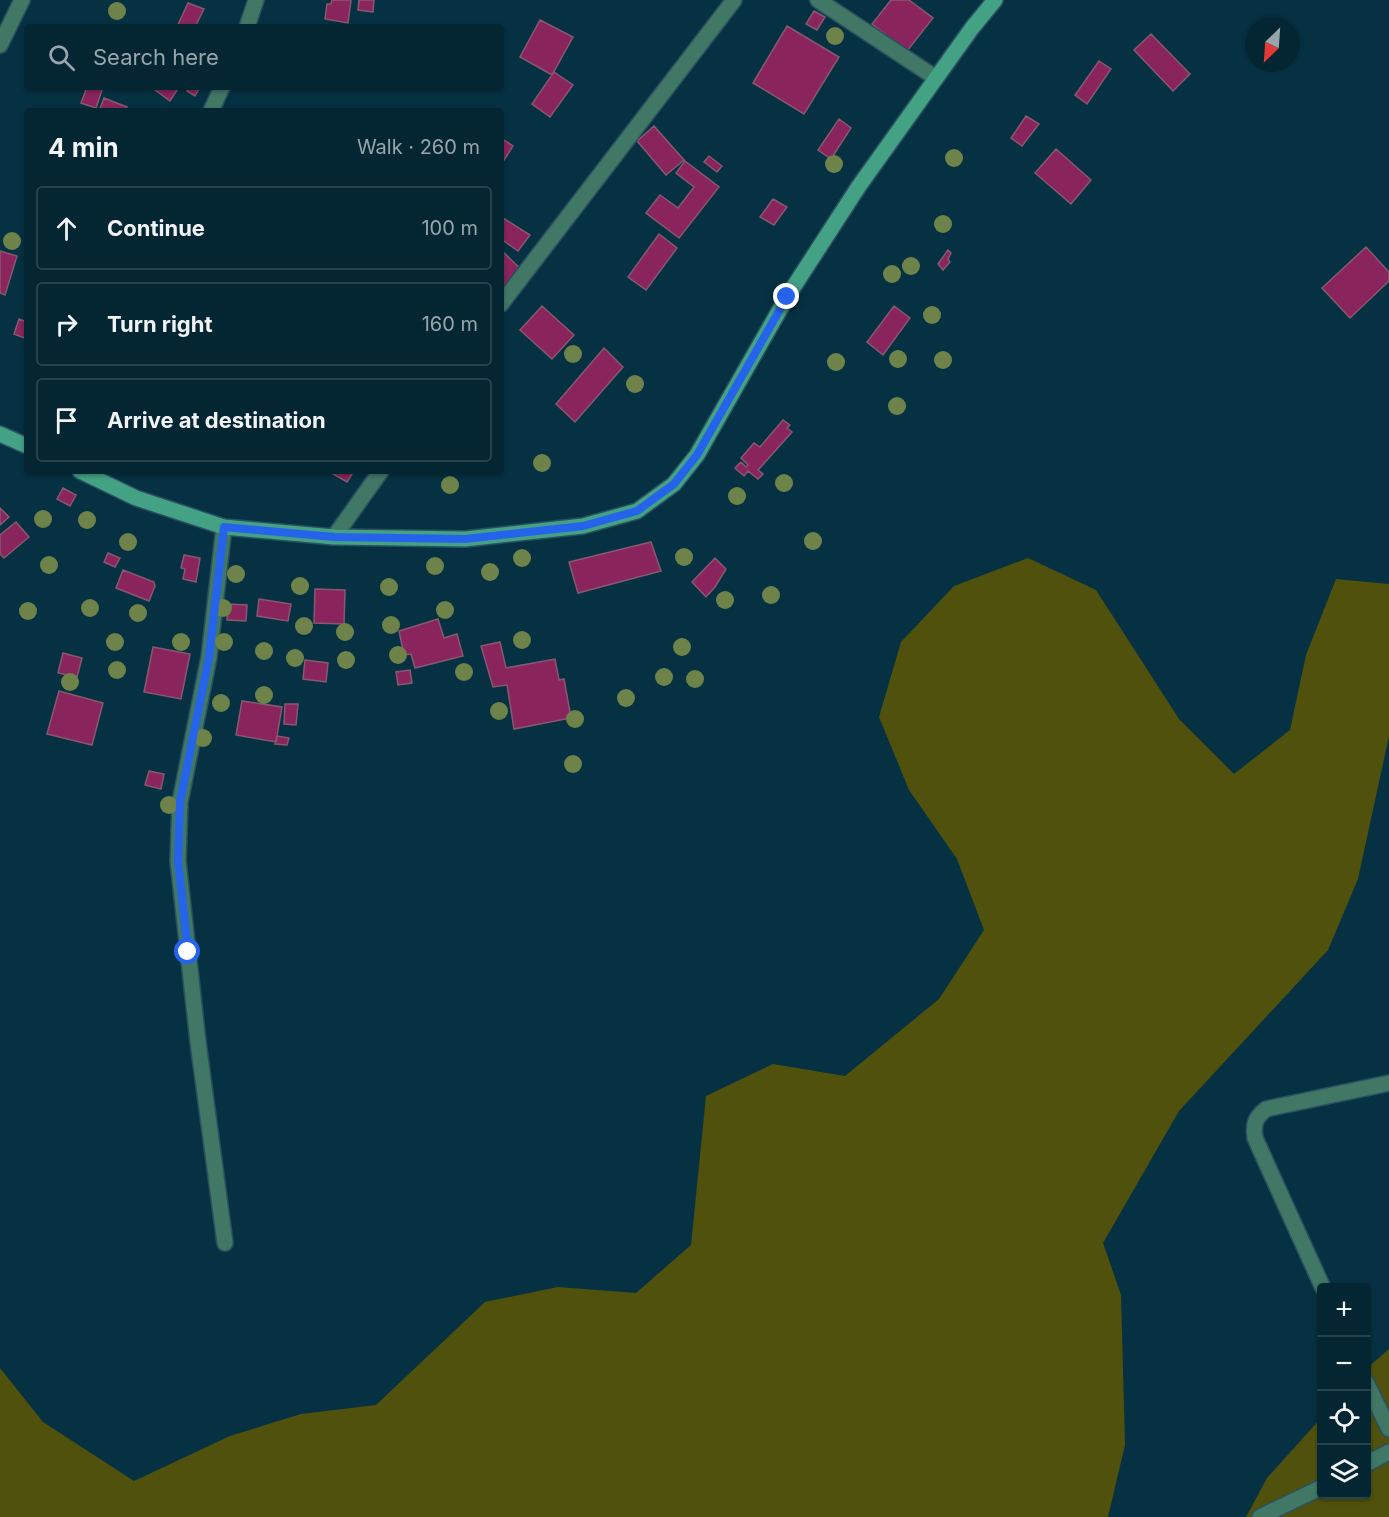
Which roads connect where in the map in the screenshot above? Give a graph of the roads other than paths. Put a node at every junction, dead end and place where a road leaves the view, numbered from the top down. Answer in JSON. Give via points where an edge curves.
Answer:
{"nodes":[{"id":1,"x":22,"y":0,"type":"edge"},
{"id":2,"x":256,"y":0,"type":"edge"},
{"id":3,"x":734,"y":0,"type":"edge"},
{"id":4,"x":818,"y":0,"type":"edge"},
{"id":5,"x":995,"y":0,"type":"edge"},
{"id":6,"x":248,"y":24,"type":"edge"},
{"id":7,"x":0,"y":45,"type":"edge"},
{"id":8,"x":936,"y":78,"type":"junction"},
{"id":9,"x":221,"y":90,"type":"edge"},
{"id":10,"x":212,"y":108,"type":"edge"},
{"id":11,"x":504,"y":300,"type":"edge"},
{"id":12,"x":0,"y":434,"type":"edge"},
{"id":13,"x":24,"y":445,"type":"edge"},
{"id":14,"x":86,"y":474,"type":"edge"},
{"id":15,"x":379,"y":474,"type":"edge"},
{"id":16,"x":224,"y":527,"type":"junction"},
{"id":17,"x":334,"y":537,"type":"junction"},
{"id":18,"x":1389,"y":1083,"type":"edge"},
{"id":19,"x":225,"y":1243,"type":"dead end"},
{"id":20,"x":1321,"y":1283,"type":"edge"},
{"id":21,"x":1370,"y":1391,"type":"edge"},
{"id":22,"x":1389,"y":1429,"type":"edge"},
{"id":23,"x":1389,"y":1452,"type":"edge"},
{"id":24,"x":1371,"y":1461,"type":"edge"},
{"id":25,"x":1317,"y":1489,"type":"edge"},
{"id":26,"x":1260,"y":1517,"type":"edge"}],
"edges":[{"from":1,"to":7,"type":"street"},
{"from":2,"to":6,"type":"street"},
{"from":3,"to":11,"type":"street"},
{"from":4,"to":8,"type":"street"},
{"from":5,"to":8,"type":"main road"},
{"from":8,"to":17,"type":"main road","via":[[787,297],[697,455],[674,484],[637,511],[583,526],[465,539]]},
{"from":9,"to":10,"type":"street"},
{"from":12,"to":13,"type":"main road"},
{"from":14,"to":16,"type":"main road","via":[[136,498]]},
{"from":15,"to":17,"type":"street"},
{"from":16,"to":17,"type":"main road"},
{"from":16,"to":19,"type":"street","via":[[209,657],[180,802],[178,861]]},
{"from":18,"to":20,"type":"street","via":[[1266,1109],[1253,1126]]},
{"from":21,"to":22,"type":"street"},
{"from":23,"to":24,"type":"street"},
{"from":25,"to":26,"type":"street"}]}
